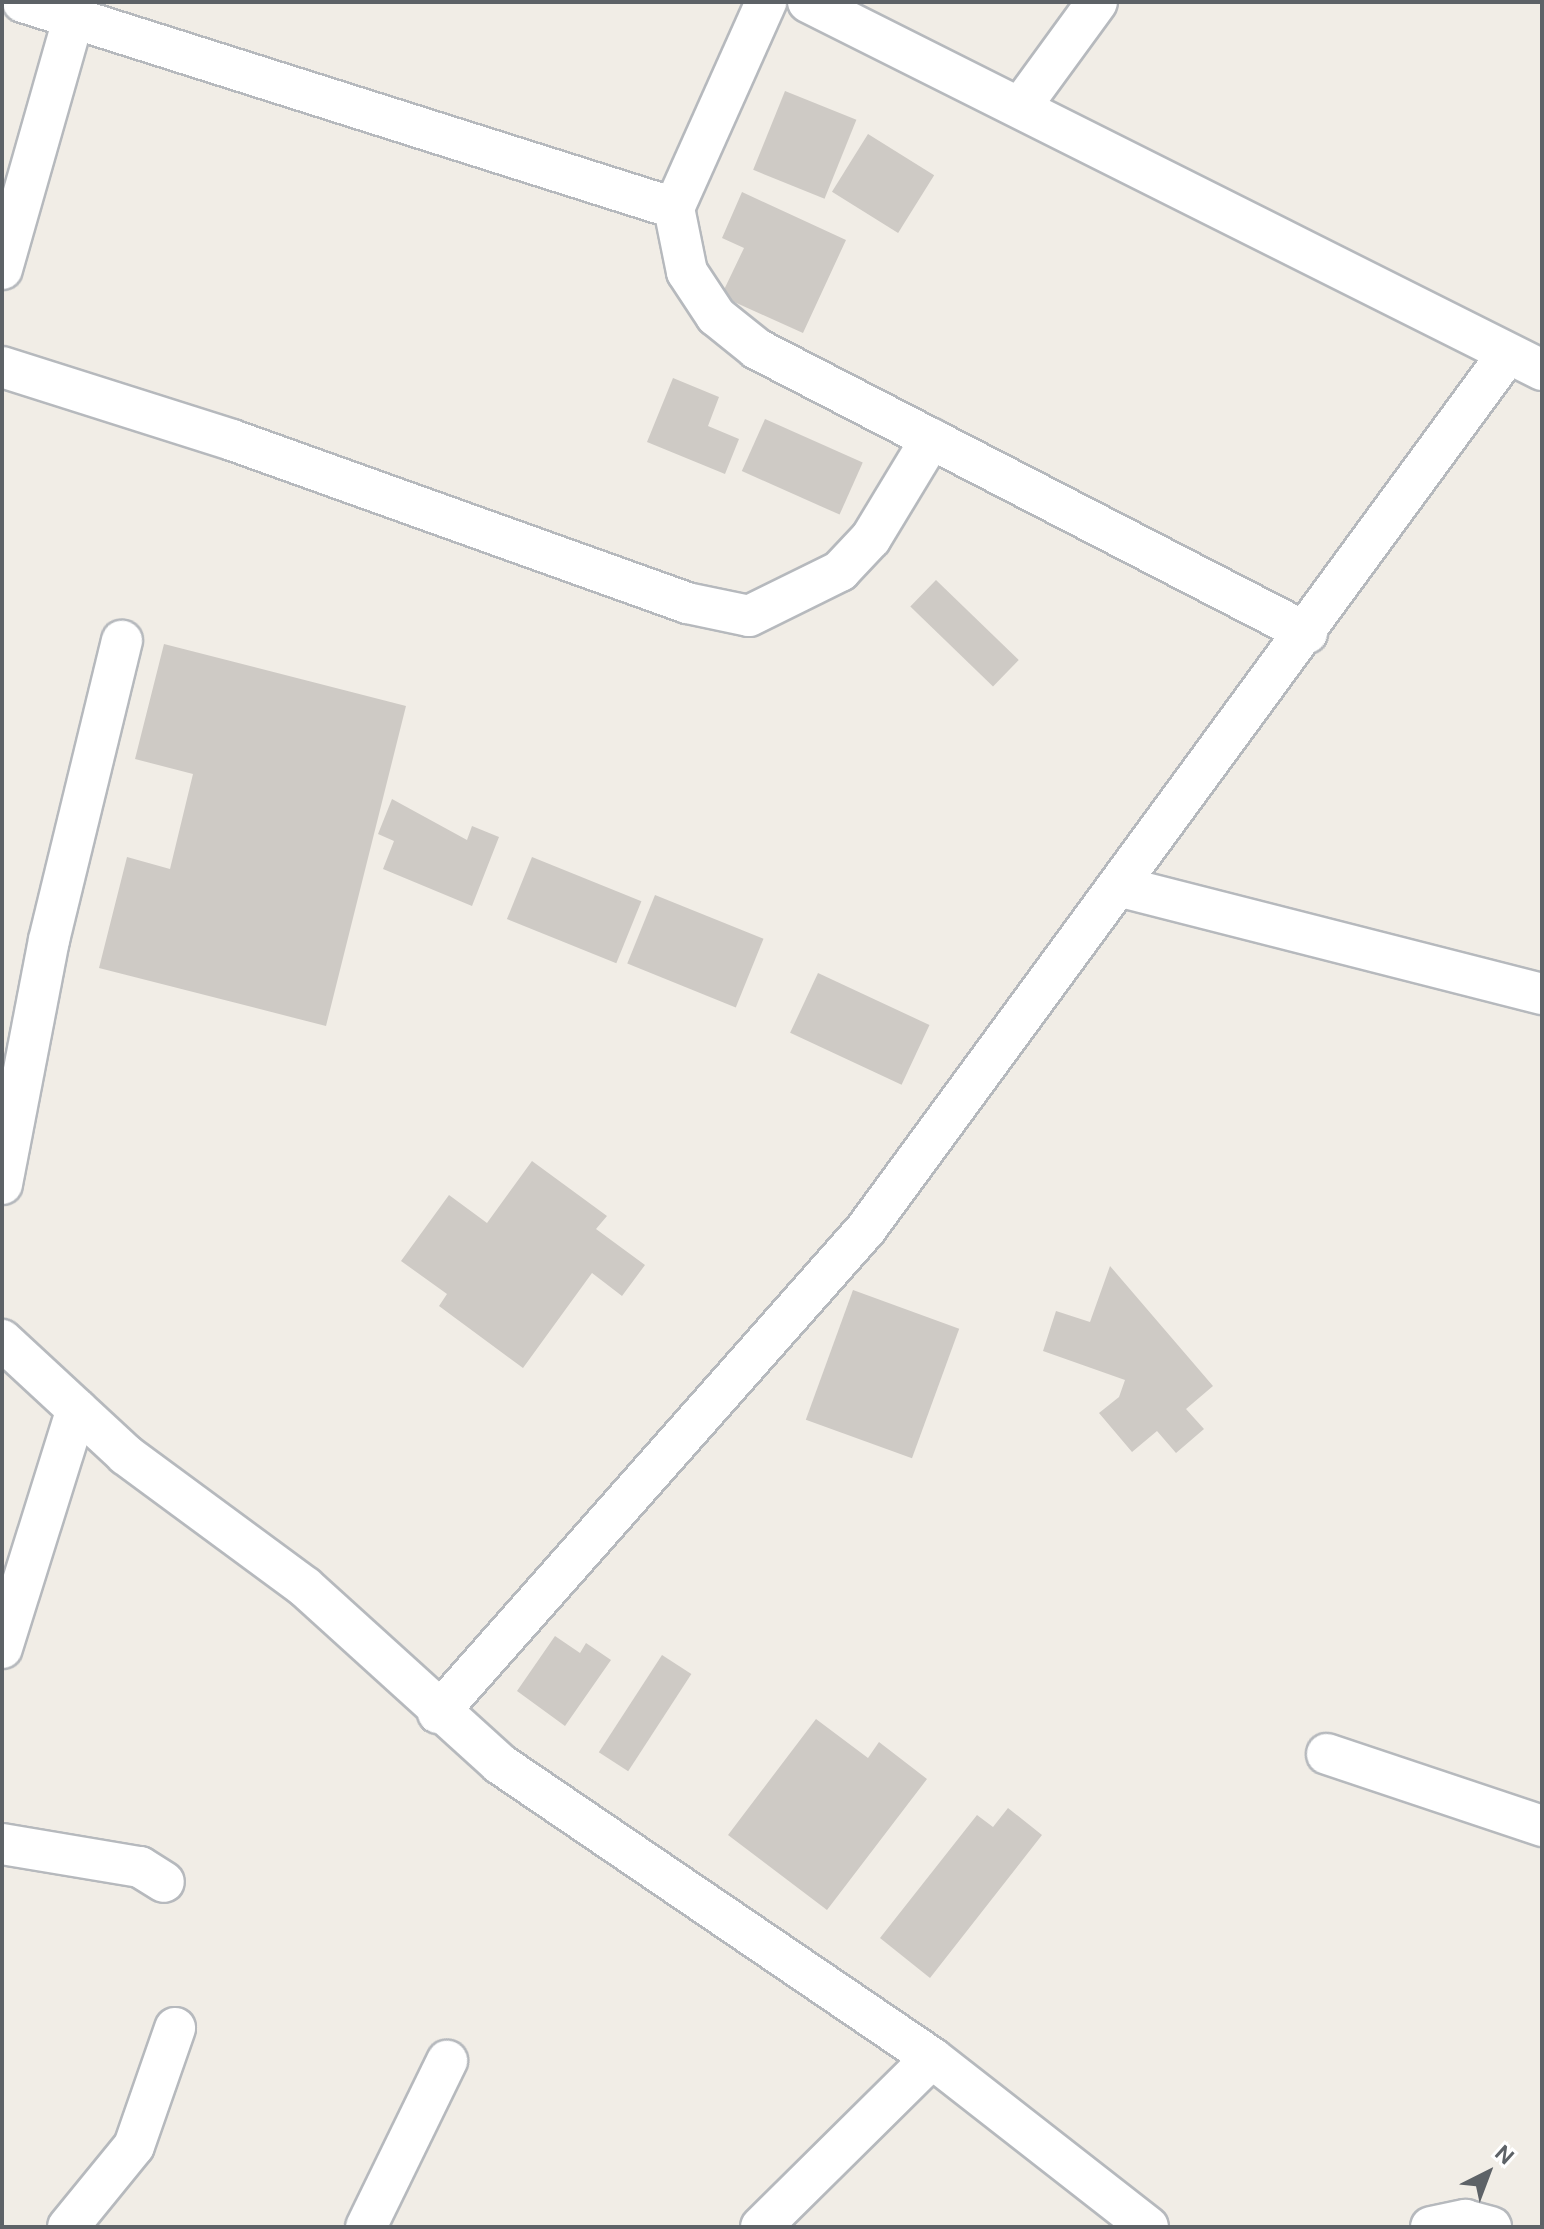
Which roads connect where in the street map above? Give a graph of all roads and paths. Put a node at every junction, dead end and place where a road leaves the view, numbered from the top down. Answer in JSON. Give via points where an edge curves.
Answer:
{"nodes":[{"id":1,"x":23,"y":2,"type":"edge"},
{"id":2,"x":766,"y":2,"type":"edge"},
{"id":3,"x":808,"y":2,"type":"edge"},
{"id":4,"x":1097,"y":2,"type":"edge"},
{"id":5,"x":73,"y":19,"type":"junction"},
{"id":6,"x":1022,"y":105,"type":"junction"},
{"id":7,"x":674,"y":208,"type":"junction"},
{"id":8,"x":2,"y":269,"type":"edge"},
{"id":9,"x":1524,"y":363,"type":"edge"},
{"id":10,"x":2,"y":367,"type":"edge"},
{"id":11,"x":931,"y":439,"type":"junction"},
{"id":12,"x":1307,"y":633,"type":"junction"},
{"id":13,"x":122,"y":641,"type":"dead end"},
{"id":14,"x":1122,"y":887,"type":"junction"},
{"id":15,"x":1542,"y":994,"type":"edge"},
{"id":16,"x":2,"y":1028,"type":"edge"},
{"id":17,"x":29,"y":1063,"type":"junction"},
{"id":18,"x":2,"y":1184,"type":"edge"},
{"id":19,"x":2,"y":1340,"type":"edge"},
{"id":20,"x":77,"y":1409,"type":"junction"},
{"id":21,"x":2,"y":1648,"type":"edge"},
{"id":22,"x":438,"y":1713,"type":"junction"},
{"id":23,"x":1327,"y":1754,"type":"dead end"},
{"id":24,"x":1542,"y":1826,"type":"edge"},
{"id":25,"x":2,"y":1844,"type":"edge"},
{"id":26,"x":164,"y":1882,"type":"dead end"},
{"id":27,"x":175,"y":2028,"type":"dead end"},
{"id":28,"x":932,"y":2058,"type":"junction"},
{"id":29,"x":447,"y":2061,"type":"dead end"},
{"id":30,"x":68,"y":2227,"type":"edge"},
{"id":31,"x":366,"y":2227,"type":"edge"},
{"id":32,"x":761,"y":2227,"type":"edge"},
{"id":33,"x":1148,"y":2227,"type":"edge"},
{"id":34,"x":1431,"y":2227,"type":"edge"},
{"id":35,"x":1491,"y":2227,"type":"edge"}],
"edges":[{"from":1,"to":5,"type":"street"},
{"from":2,"to":7,"type":"street"},
{"from":3,"to":6,"type":"street"},
{"from":4,"to":6,"type":"street"},
{"from":5,"to":7,"type":"street"},
{"from":5,"to":8,"type":"street"},
{"from":6,"to":9,"type":"street"},
{"from":7,"to":11,"type":"street","via":[[687,272],[716,316],[757,349]]},
{"from":9,"to":12,"type":"street"},
{"from":10,"to":11,"type":"street","via":[[232,440],[687,603],[749,616],[840,571],[871,538]]},
{"from":11,"to":12,"type":"street"},
{"from":12,"to":14,"type":"street"},
{"from":13,"to":17,"type":"street","via":[[49,940]]},
{"from":14,"to":15,"type":"street"},
{"from":14,"to":22,"type":"street","via":[[866,1229]]},
{"from":16,"to":17,"type":"street"},
{"from":17,"to":18,"type":"street"},
{"from":19,"to":20,"type":"street"},
{"from":20,"to":21,"type":"street"},
{"from":20,"to":22,"type":"street","via":[[126,1455],[305,1587]]},
{"from":22,"to":28,"type":"street","via":[[500,1764]]},
{"from":23,"to":24,"type":"street"},
{"from":25,"to":26,"type":"street","via":[[140,1867]]},
{"from":27,"to":30,"type":"street","via":[[134,2146]]},
{"from":28,"to":32,"type":"street"},
{"from":28,"to":33,"type":"street"},
{"from":29,"to":31,"type":"street"},
{"from":34,"to":35,"type":"street","via":[[1465,2220]]}]}
